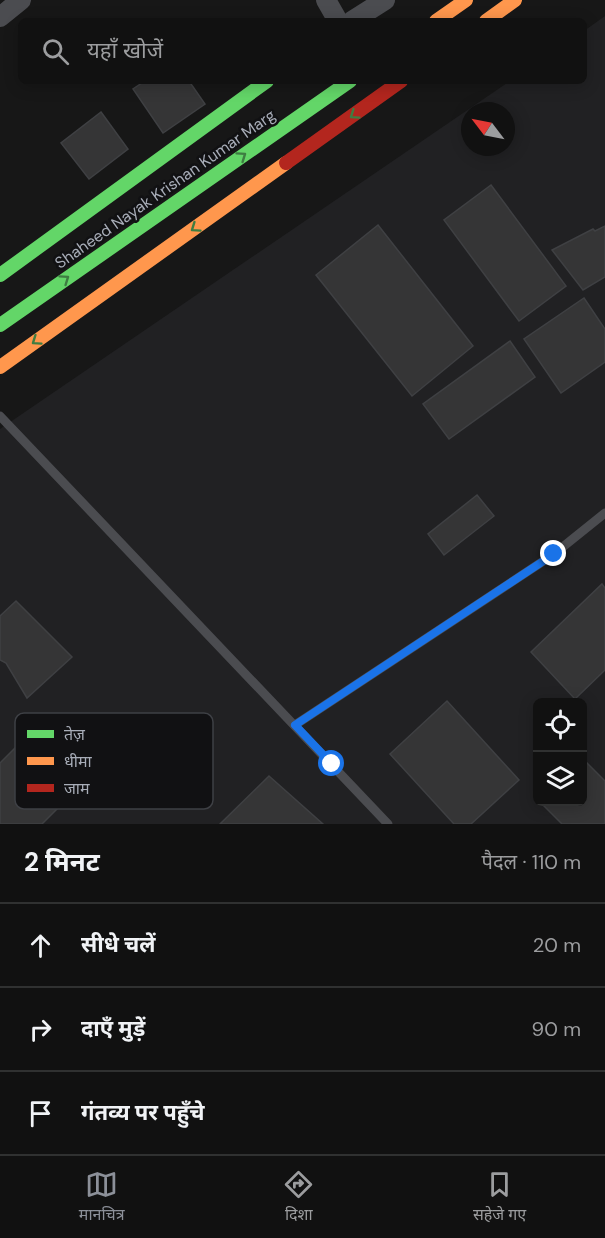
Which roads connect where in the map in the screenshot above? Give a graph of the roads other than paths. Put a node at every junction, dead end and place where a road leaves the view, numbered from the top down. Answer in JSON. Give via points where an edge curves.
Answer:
{"nodes":[{"id":1,"x":21,"y":0,"type":"edge"},
{"id":2,"x":326,"y":0,"type":"edge"},
{"id":3,"x":386,"y":0,"type":"edge"},
{"id":4,"x":466,"y":0,"type":"edge"},
{"id":5,"x":515,"y":0,"type":"edge"},
{"id":6,"x":0,"y":17,"type":"edge"},
{"id":7,"x":336,"y":18,"type":"edge"},
{"id":8,"x":357,"y":18,"type":"edge"},
{"id":9,"x":440,"y":18,"type":"edge"},
{"id":10,"x":490,"y":18,"type":"edge"},
{"id":11,"x":263,"y":84,"type":"edge"},
{"id":12,"x":346,"y":84,"type":"edge"},
{"id":13,"x":397,"y":84,"type":"edge"},
{"id":14,"x":0,"y":275,"type":"edge"},
{"id":15,"x":0,"y":325,"type":"edge"},
{"id":16,"x":0,"y":367,"type":"edge"},
{"id":17,"x":0,"y":416,"type":"edge"},
{"id":18,"x":605,"y":513,"type":"edge"},
{"id":19,"x":295,"y":725,"type":"junction"},
{"id":20,"x":388,"y":824,"type":"edge"}],
"edges":[{"from":1,"to":6,"type":"street"},
{"from":2,"to":7,"type":"street"},
{"from":3,"to":8,"type":"street"},
{"from":4,"to":9,"type":"main road"},
{"from":5,"to":10,"type":"main road"},
{"from":11,"to":14,"type":"main road"},
{"from":15,"to":12,"type":"main road","name":"Shaheed Nayak Krishan Kumar Marg","one_way":true},
{"from":13,"to":16,"type":"main road","one_way":true},
{"from":17,"to":19,"type":"lane"},
{"from":18,"to":19,"type":"lane","via":[[554,554]]},
{"from":19,"to":20,"type":"lane"}]}
